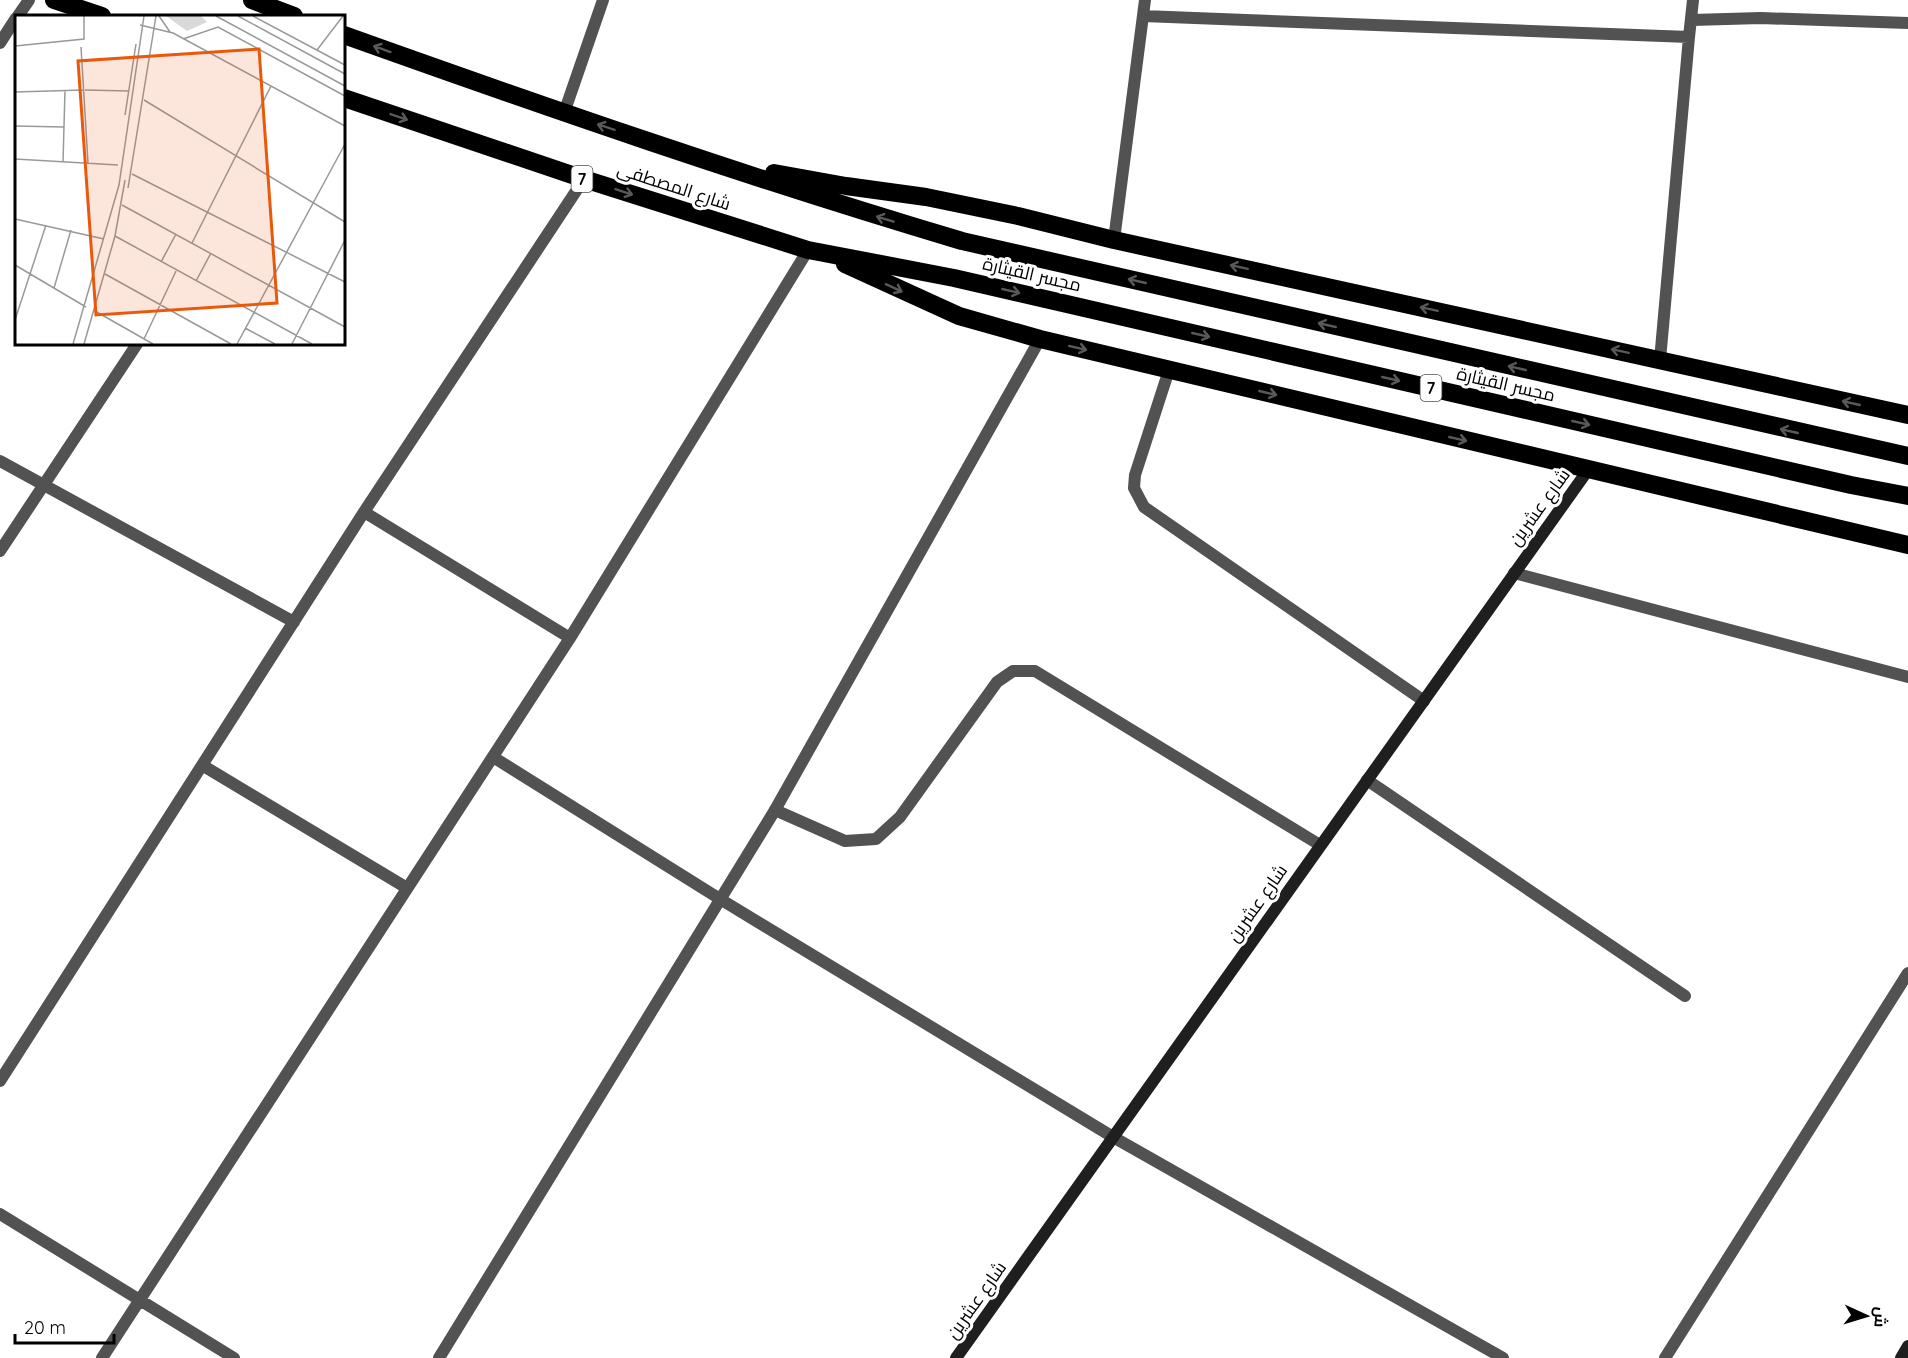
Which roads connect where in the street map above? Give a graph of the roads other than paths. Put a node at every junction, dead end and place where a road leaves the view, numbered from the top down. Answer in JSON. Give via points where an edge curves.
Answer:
{"nodes":[{"id":1,"x":28,"y":0,"type":"edge"},
{"id":2,"x":54,"y":0,"type":"edge"},
{"id":3,"x":252,"y":0,"type":"edge"},
{"id":4,"x":603,"y":0,"type":"edge"},
{"id":5,"x":1145,"y":0,"type":"edge"},
{"id":6,"x":1693,"y":0,"type":"edge"},
{"id":7,"x":18,"y":15,"type":"edge"},
{"id":8,"x":99,"y":15,"type":"edge"},
{"id":9,"x":291,"y":15,"type":"edge"},
{"id":10,"x":1143,"y":16,"type":"junction"},
{"id":11,"x":15,"y":20,"type":"edge"},
{"id":12,"x":1692,"y":20,"type":"junction"},
{"id":13,"x":1908,"y":23,"type":"edge"},
{"id":14,"x":345,"y":35,"type":"edge"},
{"id":15,"x":1689,"y":37,"type":"junction"},
{"id":16,"x":0,"y":43,"type":"edge"},
{"id":17,"x":345,"y":99,"type":"edge"},
{"id":18,"x":564,"y":113,"type":"junction"},
{"id":19,"x":702,"y":158,"type":"junction"},
{"id":20,"x":584,"y":179,"type":"junction"},
{"id":21,"x":1114,"y":240,"type":"junction"},
{"id":22,"x":815,"y":252,"type":"junction"},
{"id":23,"x":1040,"y":339,"type":"junction"},
{"id":24,"x":136,"y":345,"type":"edge"},
{"id":25,"x":1660,"y":360,"type":"junction"},
{"id":26,"x":1169,"y":370,"type":"junction"},
{"id":27,"x":1908,"y":415,"type":"edge"},
{"id":28,"x":1908,"y":456,"type":"edge"},
{"id":29,"x":0,"y":460,"type":"edge"},
{"id":30,"x":1588,"y":470,"type":"junction"},
{"id":31,"x":43,"y":485,"type":"junction"},
{"id":32,"x":1908,"y":496,"type":"edge"},
{"id":33,"x":364,"y":512,"type":"junction"},
{"id":34,"x":1908,"y":545,"type":"edge"},
{"id":35,"x":0,"y":551,"type":"edge"},
{"id":36,"x":1514,"y":573,"type":"junction"},
{"id":37,"x":294,"y":622,"type":"junction"},
{"id":38,"x":570,"y":638,"type":"junction"},
{"id":39,"x":1908,"y":677,"type":"edge"},
{"id":40,"x":1424,"y":701,"type":"junction"},
{"id":41,"x":493,"y":757,"type":"junction"},
{"id":42,"x":202,"y":765,"type":"junction"},
{"id":43,"x":1367,"y":780,"type":"junction"},
{"id":44,"x":775,"y":810,"type":"junction"},
{"id":45,"x":1320,"y":845,"type":"junction"},
{"id":46,"x":407,"y":888,"type":"junction"},
{"id":47,"x":720,"y":899,"type":"junction"},
{"id":48,"x":1908,"y":973,"type":"edge"},
{"id":49,"x":1686,"y":996,"type":"dead end"},
{"id":50,"x":0,"y":1081,"type":"edge"},
{"id":51,"x":1113,"y":1137,"type":"junction"},
{"id":52,"x":0,"y":1214,"type":"edge"},
{"id":53,"x":140,"y":1300,"type":"junction"},
{"id":54,"x":1908,"y":1346,"type":"edge"},
{"id":55,"x":102,"y":1358,"type":"edge"},
{"id":56,"x":234,"y":1358,"type":"edge"},
{"id":57,"x":439,"y":1358,"type":"edge"},
{"id":58,"x":956,"y":1358,"type":"edge"},
{"id":59,"x":1503,"y":1358,"type":"edge"},
{"id":60,"x":1665,"y":1358,"type":"edge"},
{"id":61,"x":1901,"y":1358,"type":"edge"}],
"edges":[{"from":1,"to":7,"type":"street"},
{"from":2,"to":8,"type":"highway"},
{"from":3,"to":9,"type":"highway"},
{"from":4,"to":18,"type":"street"},
{"from":5,"to":10,"type":"street"},
{"from":6,"to":12,"type":"street"},
{"from":10,"to":15,"type":"street"},
{"from":10,"to":21,"type":"street"},
{"from":11,"to":16,"type":"street"},
{"from":12,"to":13,"type":"street"},
{"from":12,"to":15,"type":"street"},
{"from":18,"to":14,"type":"highway","name":"شارع المصطفى","number":"7","one_way":true},
{"from":15,"to":25,"type":"street"},
{"from":17,"to":20,"type":"highway","name":"شارع المصطفى","number":"7","one_way":true},
{"from":19,"to":18,"type":"highway","name":"شارع المصطفى","number":"7","one_way":true},
{"from":19,"to":21,"type":"highway","via":[[926,197]]},
{"from":28,"to":19,"type":"highway","name":"مجسر القيثارة","number":"7","one_way":true,"via":[[962,241]]},
{"from":20,"to":22,"type":"highway","name":"شارع المصطفى","number":"7","one_way":true},
{"from":20,"to":33,"type":"street"},
{"from":25,"to":21,"type":"highway","one_way":true},
{"from":22,"to":23,"type":"highway","one_way":true,"via":[[959,316]]},
{"from":22,"to":32,"type":"highway","name":"مجسر القيثارة","number":"7","one_way":true,"via":[[954,278]]},
{"from":22,"to":38,"type":"street"},
{"from":23,"to":26,"type":"highway","one_way":true},
{"from":23,"to":44,"type":"street"},
{"from":24,"to":31,"type":"street"},
{"from":27,"to":25,"type":"highway","one_way":true},
{"from":26,"to":30,"type":"highway","one_way":true},
{"from":26,"to":40,"type":"street","via":[[1135,475],[1134,488],[1144,507]]},
{"from":29,"to":31,"type":"street"},
{"from":30,"to":34,"type":"highway"},
{"from":30,"to":36,"type":"street","name":"شارع عشرين"},
{"from":31,"to":35,"type":"street"},
{"from":31,"to":37,"type":"street"},
{"from":33,"to":37,"type":"street"},
{"from":33,"to":38,"type":"street"},
{"from":36,"to":39,"type":"street"},
{"from":36,"to":40,"type":"street","name":"شارع عشرين"},
{"from":37,"to":42,"type":"street"},
{"from":38,"to":41,"type":"street"},
{"from":40,"to":43,"type":"street","name":"شارع عشرين"},
{"from":41,"to":46,"type":"street"},
{"from":41,"to":47,"type":"street"},
{"from":42,"to":46,"type":"street"},
{"from":42,"to":50,"type":"street"},
{"from":43,"to":45,"type":"street","name":"شارع عشرين"},
{"from":43,"to":49,"type":"street"},
{"from":44,"to":45,"type":"street","via":[[845,841],[876,839],[900,817],[997,682],[1013,671],[1035,671]]},
{"from":44,"to":47,"type":"street"},
{"from":45,"to":51,"type":"street","name":"شارع عشرين"},
{"from":46,"to":53,"type":"street"},
{"from":47,"to":51,"type":"street"},
{"from":47,"to":57,"type":"street"},
{"from":48,"to":60,"type":"street"},
{"from":51,"to":58,"type":"street","name":"شارع عشرين"},
{"from":51,"to":59,"type":"street"},
{"from":52,"to":53,"type":"street"},
{"from":53,"to":55,"type":"street"},
{"from":53,"to":56,"type":"street"},
{"from":54,"to":61,"type":"street"}]}
